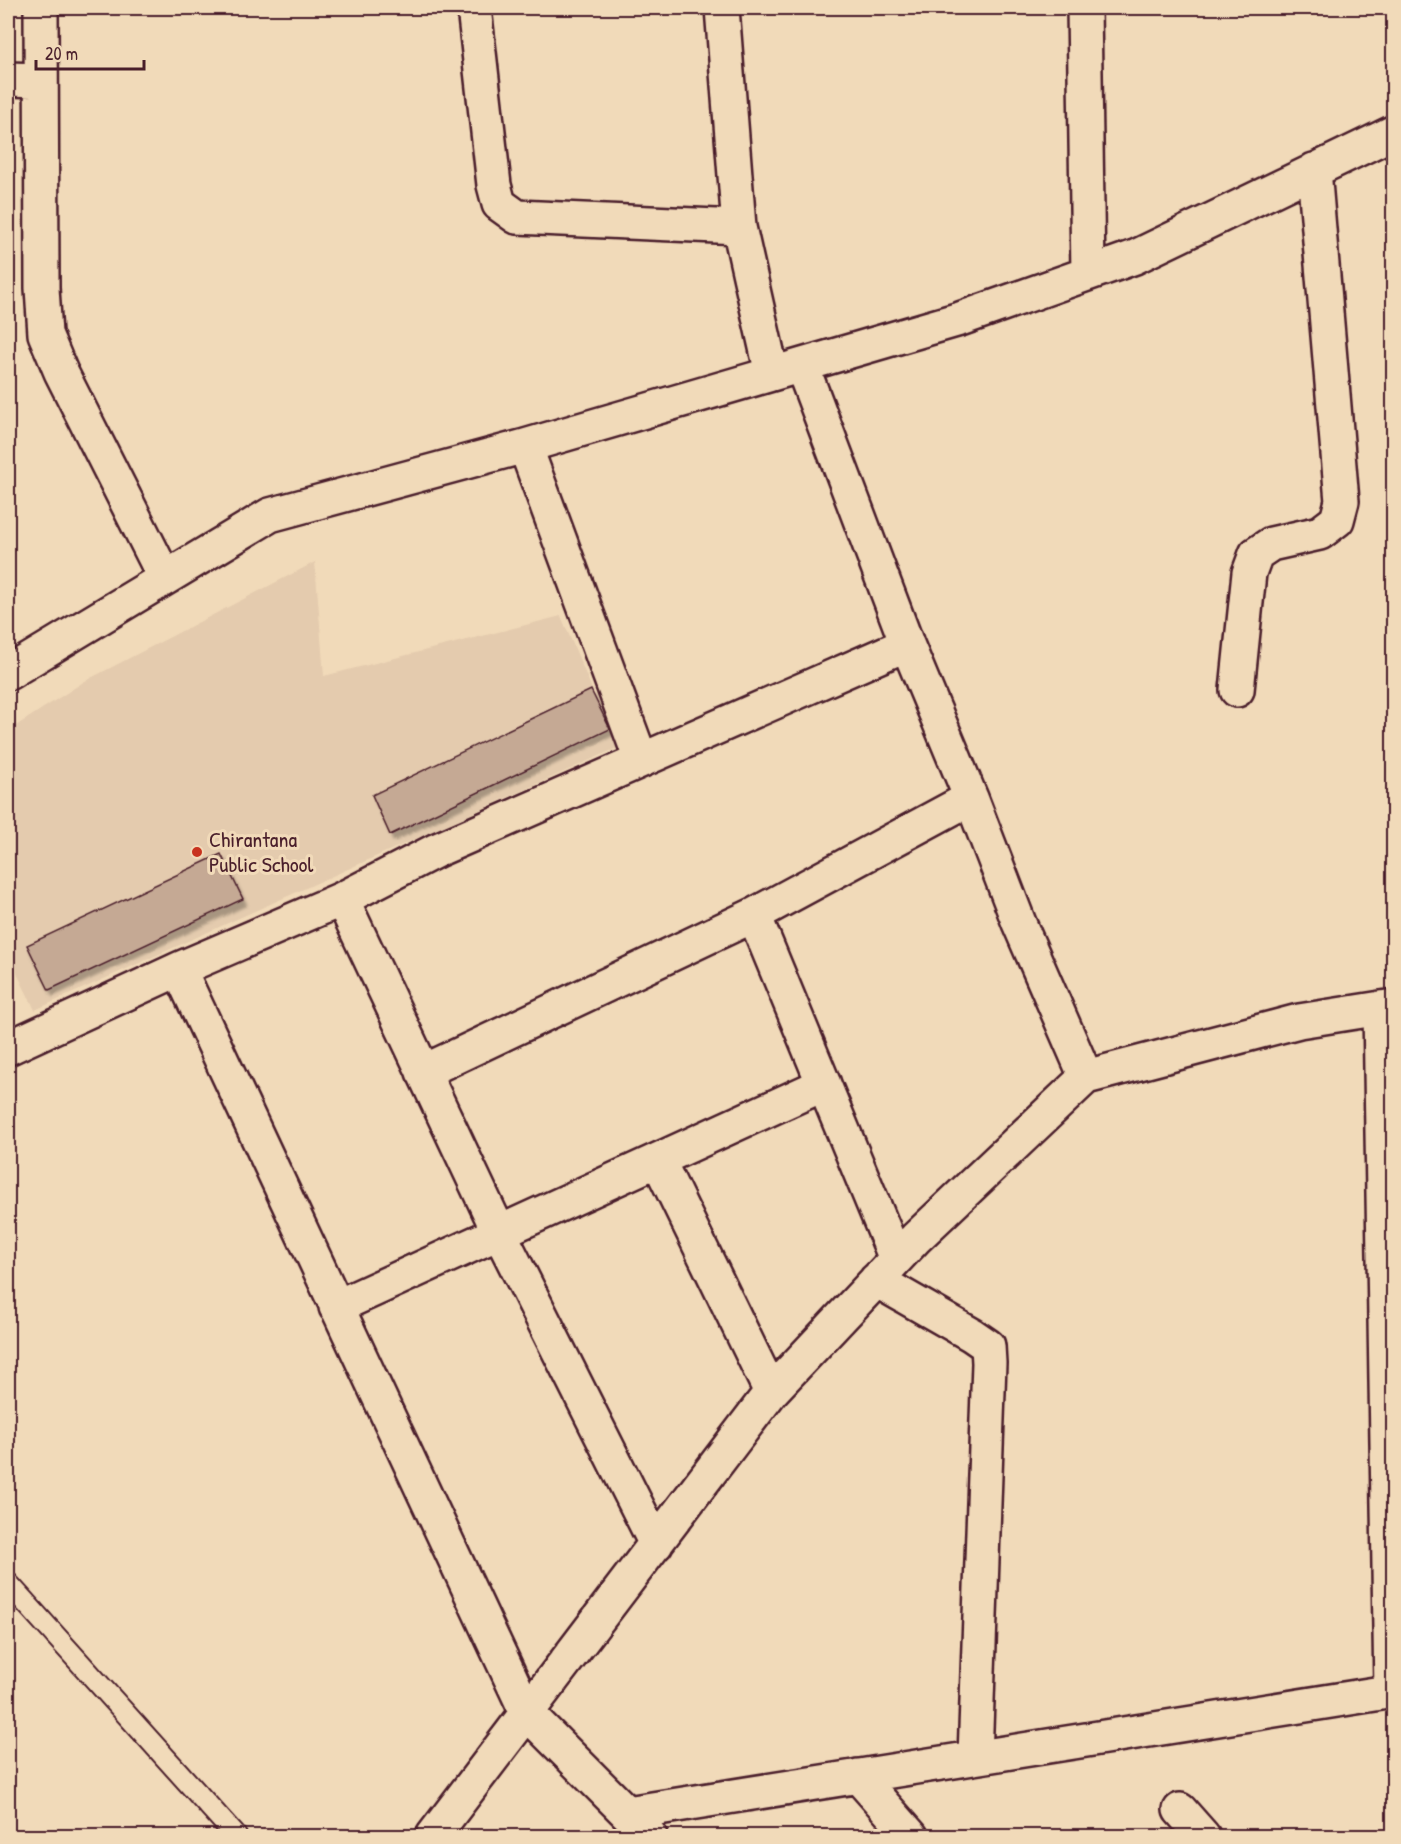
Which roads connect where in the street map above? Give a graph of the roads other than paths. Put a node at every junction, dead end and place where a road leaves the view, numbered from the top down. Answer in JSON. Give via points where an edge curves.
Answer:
{"nodes":[{"id":1,"x":41,"y":8,"type":"edge"},
{"id":2,"x":474,"y":8,"type":"edge"},
{"id":3,"x":722,"y":8,"type":"edge"},
{"id":4,"x":1084,"y":8,"type":"edge"},
{"id":5,"x":8,"y":79,"type":"edge"},
{"id":6,"x":41,"y":80,"type":"junction"},
{"id":7,"x":1394,"y":132,"type":"edge"},
{"id":8,"x":1314,"y":170,"type":"junction"},
{"id":9,"x":739,"y":227,"type":"junction"},
{"id":10,"x":1088,"y":273,"type":"junction"},
{"id":11,"x":787,"y":370,"type":"junction"},
{"id":12,"x":525,"y":446,"type":"junction"},
{"id":13,"x":165,"y":578,"type":"junction"},
{"id":14,"x":907,"y":644,"type":"junction"},
{"id":15,"x":8,"y":673,"type":"edge"},
{"id":16,"x":1238,"y":690,"type":"dead end"},
{"id":17,"x":641,"y":760,"type":"junction"},
{"id":18,"x":971,"y":798,"type":"junction"},
{"id":19,"x":342,"y":899,"type":"junction"},
{"id":20,"x":754,"y":915,"type":"junction"},
{"id":21,"x":178,"y":969,"type":"junction"},
{"id":22,"x":1387,"y":1007,"type":"edge"},
{"id":23,"x":8,"y":1048,"type":"edge"},
{"id":24,"x":423,"y":1072,"type":"junction"},
{"id":25,"x":1086,"y":1077,"type":"junction"},
{"id":26,"x":824,"y":1084,"type":"junction"},
{"id":27,"x":658,"y":1160,"type":"junction"},
{"id":28,"x":499,"y":1233,"type":"junction"},
{"id":29,"x":886,"y":1269,"type":"junction"},
{"id":30,"x":336,"y":1307,"type":"junction"},
{"id":31,"x":771,"y":1392,"type":"junction"},
{"id":32,"x":656,"y":1544,"type":"junction"},
{"id":33,"x":8,"y":1583,"type":"edge"},
{"id":34,"x":1393,"y":1691,"type":"edge"},
{"id":35,"x":527,"y":1713,"type":"junction"},
{"id":36,"x":975,"y":1757,"type":"junction"},
{"id":37,"x":858,"y":1776,"type":"junction"},
{"id":38,"x":1180,"y":1810,"type":"dead end"},
{"id":39,"x":627,"y":1813,"type":"junction"},
{"id":40,"x":236,"y":1836,"type":"edge"},
{"id":41,"x":433,"y":1836,"type":"edge"},
{"id":42,"x":650,"y":1836,"type":"edge"},
{"id":43,"x":911,"y":1836,"type":"edge"},
{"id":44,"x":1203,"y":1836,"type":"edge"}],
"edges":[{"from":1,"to":6,"type":"street"},
{"from":2,"to":9,"type":"street","via":[[499,204],[516,217]]},
{"from":3,"to":9,"type":"street"},
{"from":4,"to":10,"type":"street"},
{"from":5,"to":6,"type":"street"},
{"from":6,"to":13,"type":"street","via":[[45,334]]},
{"from":7,"to":8,"type":"street"},
{"from":8,"to":10,"type":"street","via":[[1135,257]]},
{"from":8,"to":16,"type":"street","via":[[1342,501],[1337,520],[1320,533],[1271,544],[1256,554],[1249,573]]},
{"from":9,"to":11,"type":"street"},
{"from":10,"to":11,"type":"street","via":[[960,319]]},
{"from":11,"to":12,"type":"street"},
{"from":11,"to":14,"type":"street"},
{"from":12,"to":13,"type":"street","via":[[270,515]]},
{"from":12,"to":17,"type":"street"},
{"from":13,"to":15,"type":"street"},
{"from":14,"to":17,"type":"street"},
{"from":14,"to":18,"type":"street"},
{"from":17,"to":19,"type":"street","via":[[437,850]]},
{"from":18,"to":20,"type":"street"},
{"from":18,"to":25,"type":"street","via":[[1019,923]]},
{"from":19,"to":21,"type":"street"},
{"from":19,"to":24,"type":"street"},
{"from":20,"to":24,"type":"street"},
{"from":20,"to":26,"type":"street"},
{"from":21,"to":23,"type":"street"},
{"from":21,"to":30,"type":"street"},
{"from":22,"to":25,"type":"street","via":[[1299,1021]]},
{"from":22,"to":34,"type":"street"},
{"from":24,"to":28,"type":"street"},
{"from":25,"to":29,"type":"street"},
{"from":26,"to":27,"type":"street"},
{"from":26,"to":29,"type":"street"},
{"from":27,"to":28,"type":"street"},
{"from":27,"to":31,"type":"street"},
{"from":28,"to":30,"type":"street"},
{"from":28,"to":32,"type":"street"},
{"from":29,"to":31,"type":"street"},
{"from":29,"to":36,"type":"street","via":[[988,1346]]},
{"from":30,"to":35,"type":"street"},
{"from":31,"to":32,"type":"street"},
{"from":32,"to":35,"type":"street"},
{"from":33,"to":40,"type":"lane"},
{"from":34,"to":36,"type":"street"},
{"from":35,"to":39,"type":"street"},
{"from":35,"to":41,"type":"street"},
{"from":36,"to":37,"type":"street"},
{"from":37,"to":39,"type":"street"},
{"from":37,"to":43,"type":"street"},
{"from":38,"to":44,"type":"street"},
{"from":39,"to":42,"type":"street"}]}
